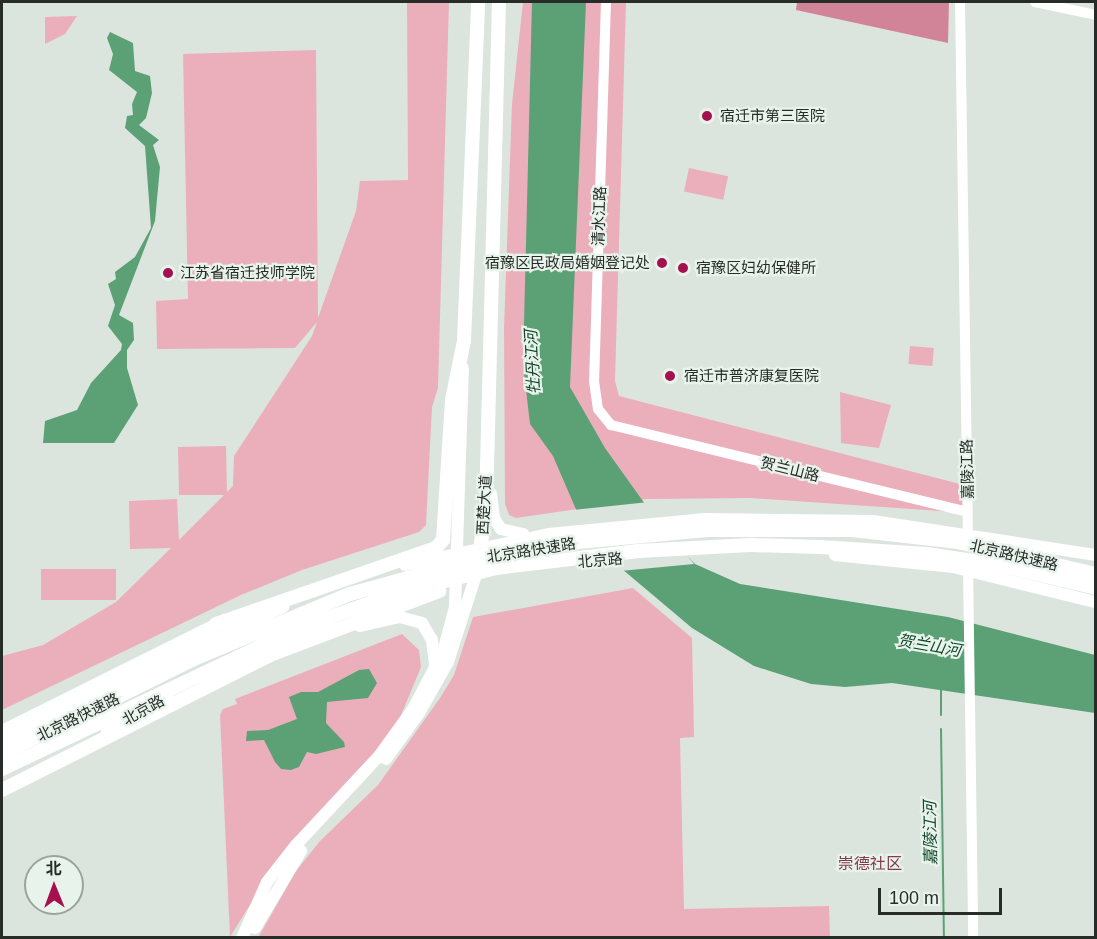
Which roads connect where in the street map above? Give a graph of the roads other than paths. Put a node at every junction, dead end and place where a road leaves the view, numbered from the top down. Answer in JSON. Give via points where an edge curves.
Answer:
{"nodes":[{"id":1,"x":478,"y":2,"type":"edge"},
{"id":2,"x":499,"y":2,"type":"edge"},
{"id":3,"x":606,"y":2,"type":"edge"},
{"id":4,"x":960,"y":2,"type":"edge"},
{"id":5,"x":1035,"y":2,"type":"edge"},
{"id":6,"x":1095,"y":15,"type":"edge"},
{"id":7,"x":488,"y":339,"type":"junction"},
{"id":8,"x":464,"y":340,"type":"junction"},
{"id":9,"x":611,"y":425,"type":"joint"},
{"id":10,"x":968,"y":512,"type":"junction"},
{"id":11,"x":549,"y":534,"type":"junction"},
{"id":12,"x":968,"y":534,"type":"junction"},
{"id":13,"x":482,"y":547,"type":"junction"},
{"id":14,"x":456,"y":552,"type":"junction"},
{"id":15,"x":1095,"y":555,"type":"edge"},
{"id":16,"x":968,"y":571,"type":"junction"},
{"id":17,"x":373,"y":574,"type":"junction"},
{"id":18,"x":1095,"y":574,"type":"edge"},
{"id":19,"x":475,"y":578,"type":"junction"},
{"id":20,"x":456,"y":584,"type":"junction"},
{"id":21,"x":1095,"y":588,"type":"edge"},
{"id":22,"x":1095,"y":602,"type":"edge"},
{"id":23,"x":268,"y":606,"type":"junction"},
{"id":24,"x":313,"y":639,"type":"junction"},
{"id":25,"x":435,"y":664,"type":"junction"},
{"id":26,"x":2,"y":732,"type":"edge"},
{"id":27,"x":2,"y":744,"type":"edge"},
{"id":28,"x":2,"y":754,"type":"edge"},
{"id":29,"x":2,"y":769,"type":"edge"},
{"id":30,"x":2,"y":783,"type":"edge"},
{"id":31,"x":2,"y":790,"type":"edge"},
{"id":32,"x":242,"y":938,"type":"edge"},
{"id":33,"x":250,"y":938,"type":"edge"},
{"id":34,"x":973,"y":938,"type":"edge"}],
"edges":[{"from":1,"to":8,"type":"highway","name":"西楚大道"},
{"from":2,"to":7,"type":"highway","name":"西楚大道"},
{"from":3,"to":9,"type":"street","name":"清水江路","via":[[594,381],[598,409]]},
{"from":4,"to":10,"type":"street","name":"嘉陵江路"},
{"from":5,"to":6,"type":"street"},
{"from":7,"to":11,"type":"main road","via":[[494,518],[501,529],[510,533]]},
{"from":7,"to":13,"type":"highway","name":"西楚大道"},
{"from":8,"to":14,"type":"main road","name":"西楚大道"},
{"from":8,"to":23,"type":"highway","via":[[452,400],[443,540],[436,548]]},
{"from":9,"to":10,"type":"street","name":"贺兰山路"},
{"from":10,"to":12,"type":"street","name":"嘉陵江路"},
{"from":11,"to":12,"type":"main road","via":[[669,520],[816,518],[906,524]]},
{"from":11,"to":13,"type":"main road"},
{"from":12,"to":15,"type":"main road"},
{"from":12,"to":16,"type":"street","name":"嘉陵江路"},
{"from":13,"to":14,"type":"main road"},
{"from":13,"to":19,"type":"highway","name":"西楚大道"},
{"from":14,"to":17,"type":"main road"},
{"from":14,"to":20,"type":"main road","name":"西楚大道"},
{"from":16,"to":19,"type":"main road","name":"北京路","via":[[916,561],[806,552],[690,551],[531,566]]},
{"from":16,"to":22,"type":"main road","name":"北京路"},
{"from":16,"to":34,"type":"street","name":"嘉陵江路"},
{"from":17,"to":23,"type":"highway"},
{"from":17,"to":27,"type":"main road","via":[[273,611]]},
{"from":18,"to":28,"type":"highway","name":"北京路快速路","via":[[958,542],[852,530],[709,530],[568,543],[487,556],[350,594],[196,658]]},
{"from":19,"to":20,"type":"highway"},
{"from":19,"to":33,"type":"main road","name":"西楚大道","via":[[448,662],[419,713],[373,775],[294,859]]},
{"from":20,"to":24,"type":"highway"},
{"from":20,"to":25,"type":"main road","name":"西楚大道","via":[[451,628]]},
{"from":20,"to":30,"type":"main road","name":"北京路","via":[[389,600],[202,678]]},
{"from":21,"to":29,"type":"highway","name":"北京路快速路","via":[[938,555],[820,547],[750,545],[638,551],[508,566],[402,592],[299,628]]},
{"from":23,"to":26,"type":"highway","via":[[216,624],[152,654]]},
{"from":24,"to":25,"type":"main road","via":[[400,617],[412,618],[429,631]]},
{"from":24,"to":31,"type":"highway","via":[[191,692]]},
{"from":25,"to":32,"type":"main road","name":"西楚大道","via":[[412,709],[379,756],[296,844],[267,882]]}]}
